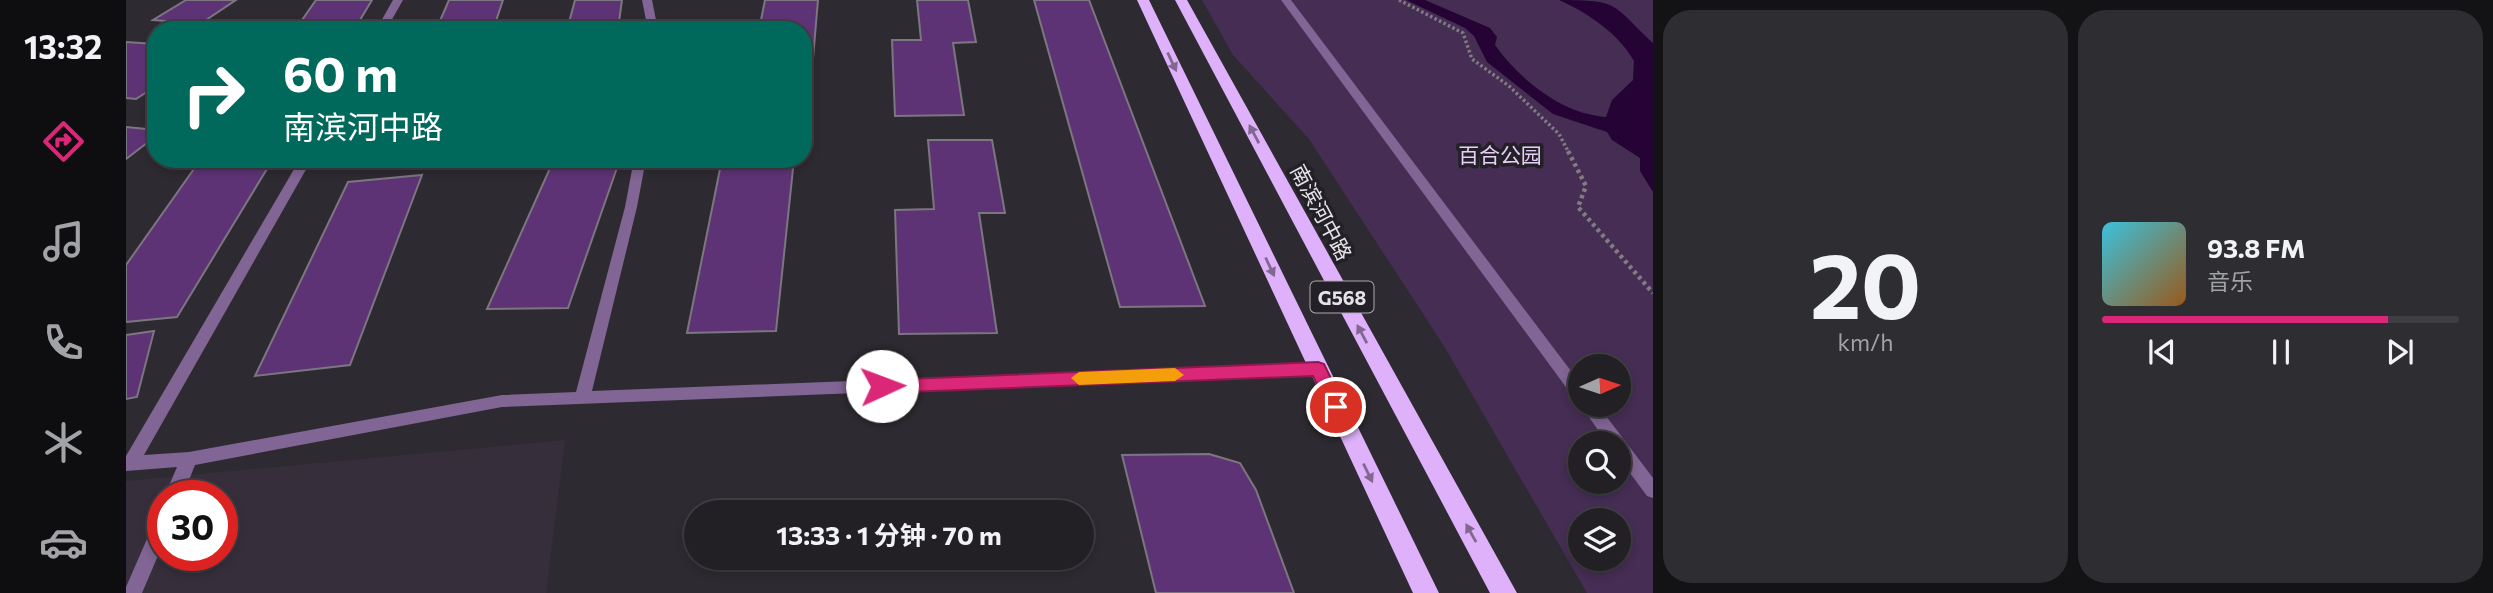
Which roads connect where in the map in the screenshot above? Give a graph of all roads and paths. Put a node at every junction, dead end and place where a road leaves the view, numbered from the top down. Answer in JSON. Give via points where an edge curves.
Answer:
{"nodes":[{"id":1,"x":398,"y":0,"type":"edge"},
{"id":2,"x":647,"y":0,"type":"edge"},
{"id":3,"x":1143,"y":0,"type":"edge"},
{"id":4,"x":1181,"y":0,"type":"edge"},
{"id":5,"x":1286,"y":0,"type":"edge"},
{"id":6,"x":1399,"y":0,"type":"edge"},
{"id":7,"x":386,"y":21,"type":"edge"},
{"id":8,"x":651,"y":21,"type":"edge"},
{"id":9,"x":301,"y":168,"type":"edge"},
{"id":10,"x":638,"y":168,"type":"edge"},
{"id":11,"x":1653,"y":293,"type":"edge"},
{"id":12,"x":1318,"y":369,"type":"junction"},
{"id":13,"x":1568,"y":378,"type":"edge"},
{"id":14,"x":582,"y":398,"type":"junction"},
{"id":15,"x":189,"y":458,"type":"junction"},
{"id":16,"x":1631,"y":461,"type":"edge"},
{"id":17,"x":129,"y":464,"type":"edge"},
{"id":18,"x":180,"y":480,"type":"edge"},
{"id":19,"x":1653,"y":491,"type":"edge"},
{"id":20,"x":147,"y":560,"type":"edge"},
{"id":21,"x":133,"y":593,"type":"edge"},
{"id":22,"x":1426,"y":593,"type":"edge"},
{"id":23,"x":1504,"y":593,"type":"edge"}],
"edges":[{"from":1,"to":7,"type":"street"},
{"from":2,"to":8,"type":"street"},
{"from":3,"to":12,"type":"highway","number":"G568","one_way":true},
{"from":23,"to":4,"type":"highway","name":"南滨河中路","number":"G568","one_way":true},
{"from":5,"to":13,"type":"street"},
{"from":6,"to":11,"type":"path","via":[[1463,33],[1472,59],[1509,86],[1559,134],[1586,186],[1578,207]]},
{"from":9,"to":17,"type":"street"},
{"from":10,"to":14,"type":"street"},
{"from":12,"to":14,"type":"street"},
{"from":12,"to":22,"type":"highway","number":"G568","one_way":true},
{"from":14,"to":15,"type":"street","via":[[502,401]]},
{"from":15,"to":17,"type":"street"},
{"from":15,"to":18,"type":"street"},
{"from":16,"to":19,"type":"street"},
{"from":20,"to":21,"type":"street"}]}
